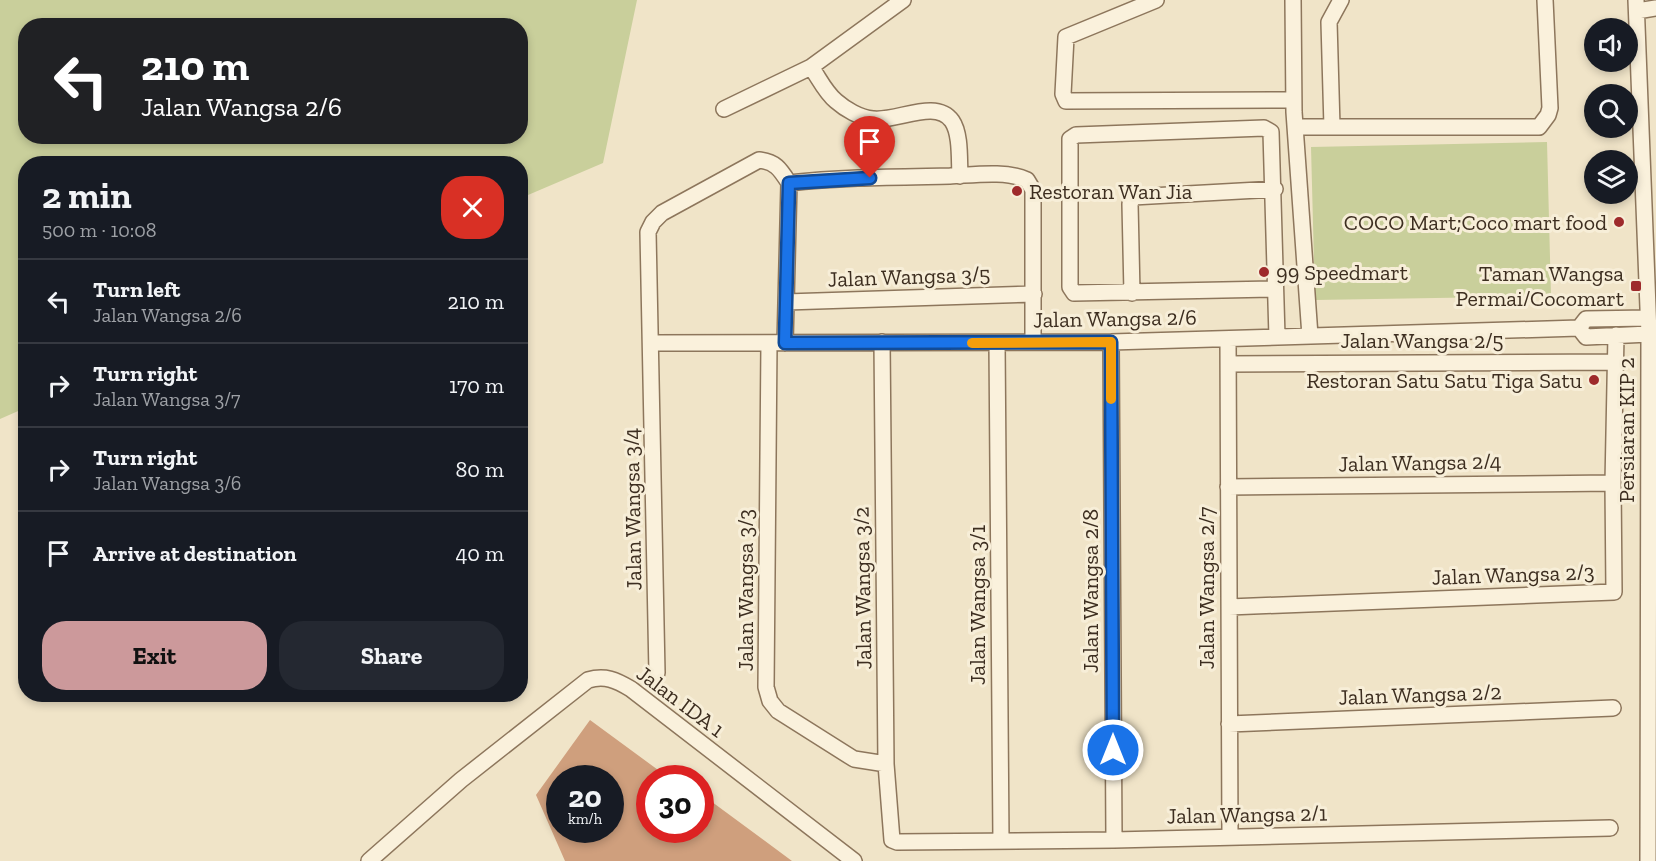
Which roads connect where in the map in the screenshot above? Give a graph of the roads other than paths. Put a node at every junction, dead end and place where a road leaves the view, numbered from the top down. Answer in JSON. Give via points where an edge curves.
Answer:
{"nodes":[{"id":1,"x":903,"y":0,"type":"edge"},
{"id":2,"x":1156,"y":0,"type":"edge"},
{"id":3,"x":1293,"y":0,"type":"edge"},
{"id":4,"x":1341,"y":0,"type":"edge"},
{"id":5,"x":1545,"y":0,"type":"edge"},
{"id":6,"x":1637,"y":5,"type":"edge"},
{"id":7,"x":1656,"y":8,"type":"edge"},
{"id":8,"x":812,"y":67,"type":"junction"},
{"id":9,"x":1293,"y":100,"type":"junction"},
{"id":10,"x":724,"y":109,"type":"dead end"},
{"id":11,"x":1295,"y":127,"type":"junction"},
{"id":12,"x":1332,"y":127,"type":"junction"},
{"id":13,"x":960,"y":176,"type":"junction"},
{"id":14,"x":789,"y":183,"type":"junction"},
{"id":15,"x":1275,"y":189,"type":"junction"},
{"id":16,"x":1274,"y":289,"type":"junction"},
{"id":17,"x":1132,"y":293,"type":"junction"},
{"id":18,"x":1034,"y":294,"type":"junction"},
{"id":19,"x":786,"y":302,"type":"junction"},
{"id":20,"x":1648,"y":318,"type":"junction"},
{"id":21,"x":1579,"y":328,"type":"junction"},
{"id":22,"x":1649,"y":334,"type":"junction"},
{"id":23,"x":1616,"y":335,"type":"junction"},
{"id":24,"x":1310,"y":336,"type":"junction"},
{"id":25,"x":1277,"y":338,"type":"junction"},
{"id":26,"x":1228,"y":339,"type":"junction"},
{"id":27,"x":1032,"y":341,"type":"junction"},
{"id":28,"x":882,"y":342,"type":"junction"},
{"id":29,"x":1111,"y":342,"type":"junction"},
{"id":30,"x":652,"y":343,"type":"junction"},
{"id":31,"x":769,"y":343,"type":"junction"},
{"id":32,"x":785,"y":343,"type":"junction"},
{"id":33,"x":997,"y":343,"type":"junction"},
{"id":34,"x":1616,"y":362,"type":"junction"},
{"id":35,"x":1228,"y":364,"type":"junction"},
{"id":36,"x":1613,"y":483,"type":"junction"},
{"id":37,"x":1228,"y":487,"type":"junction"},
{"id":38,"x":1652,"y":565,"type":"edge"},
{"id":39,"x":1229,"y":607,"type":"junction"},
{"id":40,"x":657,"y":674,"type":"dead end"},
{"id":41,"x":1613,"y":708,"type":"dead end"},
{"id":42,"x":1229,"y":724,"type":"junction"},
{"id":43,"x":886,"y":764,"type":"junction"},
{"id":44,"x":1652,"y":819,"type":"edge"},
{"id":45,"x":1610,"y":828,"type":"dead end"},
{"id":46,"x":890,"y":834,"type":"joint"},
{"id":47,"x":1230,"y":837,"type":"junction"},
{"id":48,"x":1114,"y":840,"type":"junction"},
{"id":49,"x":1001,"y":841,"type":"junction"},
{"id":50,"x":369,"y":861,"type":"edge"},
{"id":51,"x":854,"y":861,"type":"edge"},
{"id":52,"x":1647,"y":861,"type":"edge"}],
"edges":[{"from":1,"to":8,"type":"street"},
{"from":2,"to":9,"type":"street","via":[[1066,37],[1066,101]]},
{"from":3,"to":9,"type":"street"},
{"from":4,"to":12,"type":"street","via":[[1329,22]]},
{"from":5,"to":12,"type":"street","via":[[1550,108],[1539,127]]},
{"from":6,"to":7,"type":"street"},
{"from":6,"to":20,"type":"street","name":"Persiaran KIP 2"},
{"from":8,"to":10,"type":"street"},
{"from":8,"to":13,"type":"street","via":[[838,103],[871,119],[943,112],[955,129]]},
{"from":9,"to":11,"type":"street"},
{"from":11,"to":12,"type":"street"},
{"from":11,"to":24,"type":"street"},
{"from":13,"to":14,"type":"street"},
{"from":13,"to":18,"type":"street","via":[[1015,175],[1031,184]]},
{"from":14,"to":19,"type":"street"},
{"from":14,"to":30,"type":"street","name":"Jalan Wangsa 3/4","via":[[779,167],[771,161],[759,160],[671,207],[653,222],[648,232]]},
{"from":15,"to":16,"type":"street"},
{"from":15,"to":17,"type":"street","via":[[1133,197]]},
{"from":15,"to":17,"type":"street","via":[[1272,135],[1268,129],[1073,136],[1069,143],[1071,291]]},
{"from":16,"to":17,"type":"street"},
{"from":16,"to":25,"type":"street"},
{"from":18,"to":19,"type":"street","name":"Jalan Wangsa 3/5"},
{"from":18,"to":27,"type":"street"},
{"from":19,"to":32,"type":"street"},
{"from":20,"to":21,"type":"street","name":"Jalan Wangsa 2/6","via":[[1587,319]]},
{"from":20,"to":22,"type":"street","name":"Persiaran KIP 2"},
{"from":21,"to":23,"type":"street","name":"Jalan Wangsa 2/6","via":[[1586,337]]},
{"from":21,"to":24,"type":"street","name":"Jalan Wangsa 2/6"},
{"from":22,"to":23,"type":"street","name":"Jalan Wangsa 2/6"},
{"from":22,"to":38,"type":"street","name":"Persiaran KIP 2"},
{"from":23,"to":34,"type":"street","name":"Jalan Wangsa 2/3"},
{"from":24,"to":25,"type":"street","name":"Jalan Wangsa 2/6"},
{"from":25,"to":26,"type":"street","name":"Jalan Wangsa 2/6"},
{"from":26,"to":29,"type":"street","name":"Jalan Wangsa 2/6"},
{"from":26,"to":35,"type":"street","name":"Jalan Wangsa 2/7"},
{"from":27,"to":29,"type":"street","name":"Jalan Wangsa 2/6"},
{"from":27,"to":33,"type":"street","name":"Jalan Wangsa 2/6"},
{"from":28,"to":32,"type":"street","name":"Jalan Wangsa 2/6"},
{"from":28,"to":33,"type":"street","name":"Jalan Wangsa 2/6"},
{"from":28,"to":43,"type":"street","name":"Jalan Wangsa 3/2"},
{"from":29,"to":48,"type":"street","name":"Jalan Wangsa 2/8"},
{"from":30,"to":31,"type":"street","name":"Jalan Wangsa 2/6"},
{"from":30,"to":40,"type":"street","name":"Jalan Wangsa 3/4"},
{"from":31,"to":32,"type":"street","name":"Jalan Wangsa 2/6"},
{"from":31,"to":43,"type":"street","name":"Jalan Wangsa 3/3","via":[[766,687],[778,711],[854,759]]},
{"from":33,"to":49,"type":"street","name":"Jalan Wangsa 3/1"},
{"from":34,"to":35,"type":"street","name":"Jalan Wangsa 2/5"},
{"from":34,"to":36,"type":"street","name":"Jalan Wangsa 2/3"},
{"from":35,"to":37,"type":"street","name":"Jalan Wangsa 2/7"},
{"from":36,"to":37,"type":"street","name":"Jalan Wangsa 2/4"},
{"from":36,"to":39,"type":"street","name":"Jalan Wangsa 2/3","via":[[1614,592]]},
{"from":37,"to":39,"type":"street","name":"Jalan Wangsa 2/7"},
{"from":38,"to":44,"type":"street","name":"Persiaran KIP 2"},
{"from":39,"to":42,"type":"street","name":"Jalan Wangsa 2/7"},
{"from":41,"to":42,"type":"street","name":"Jalan Wangsa 2/2"},
{"from":42,"to":47,"type":"street","name":"Jalan Wangsa 2/7"},
{"from":43,"to":46,"type":"street","name":"Jalan Wangsa 3/2"},
{"from":44,"to":52,"type":"street","name":"Persiaran KIP 2"},
{"from":45,"to":47,"type":"street","name":"Jalan Wangsa 2/1"},
{"from":46,"to":49,"type":"street","name":"Jalan Wangsa 2/1","via":[[897,842]]},
{"from":47,"to":48,"type":"street","name":"Jalan Wangsa 2/1"},
{"from":48,"to":49,"type":"street","name":"Jalan Wangsa 2/1"},
{"from":50,"to":51,"type":"street","name":"Jalan IDA 1","via":[[461,780],[596,677],[617,681],[631,689]]}]}
